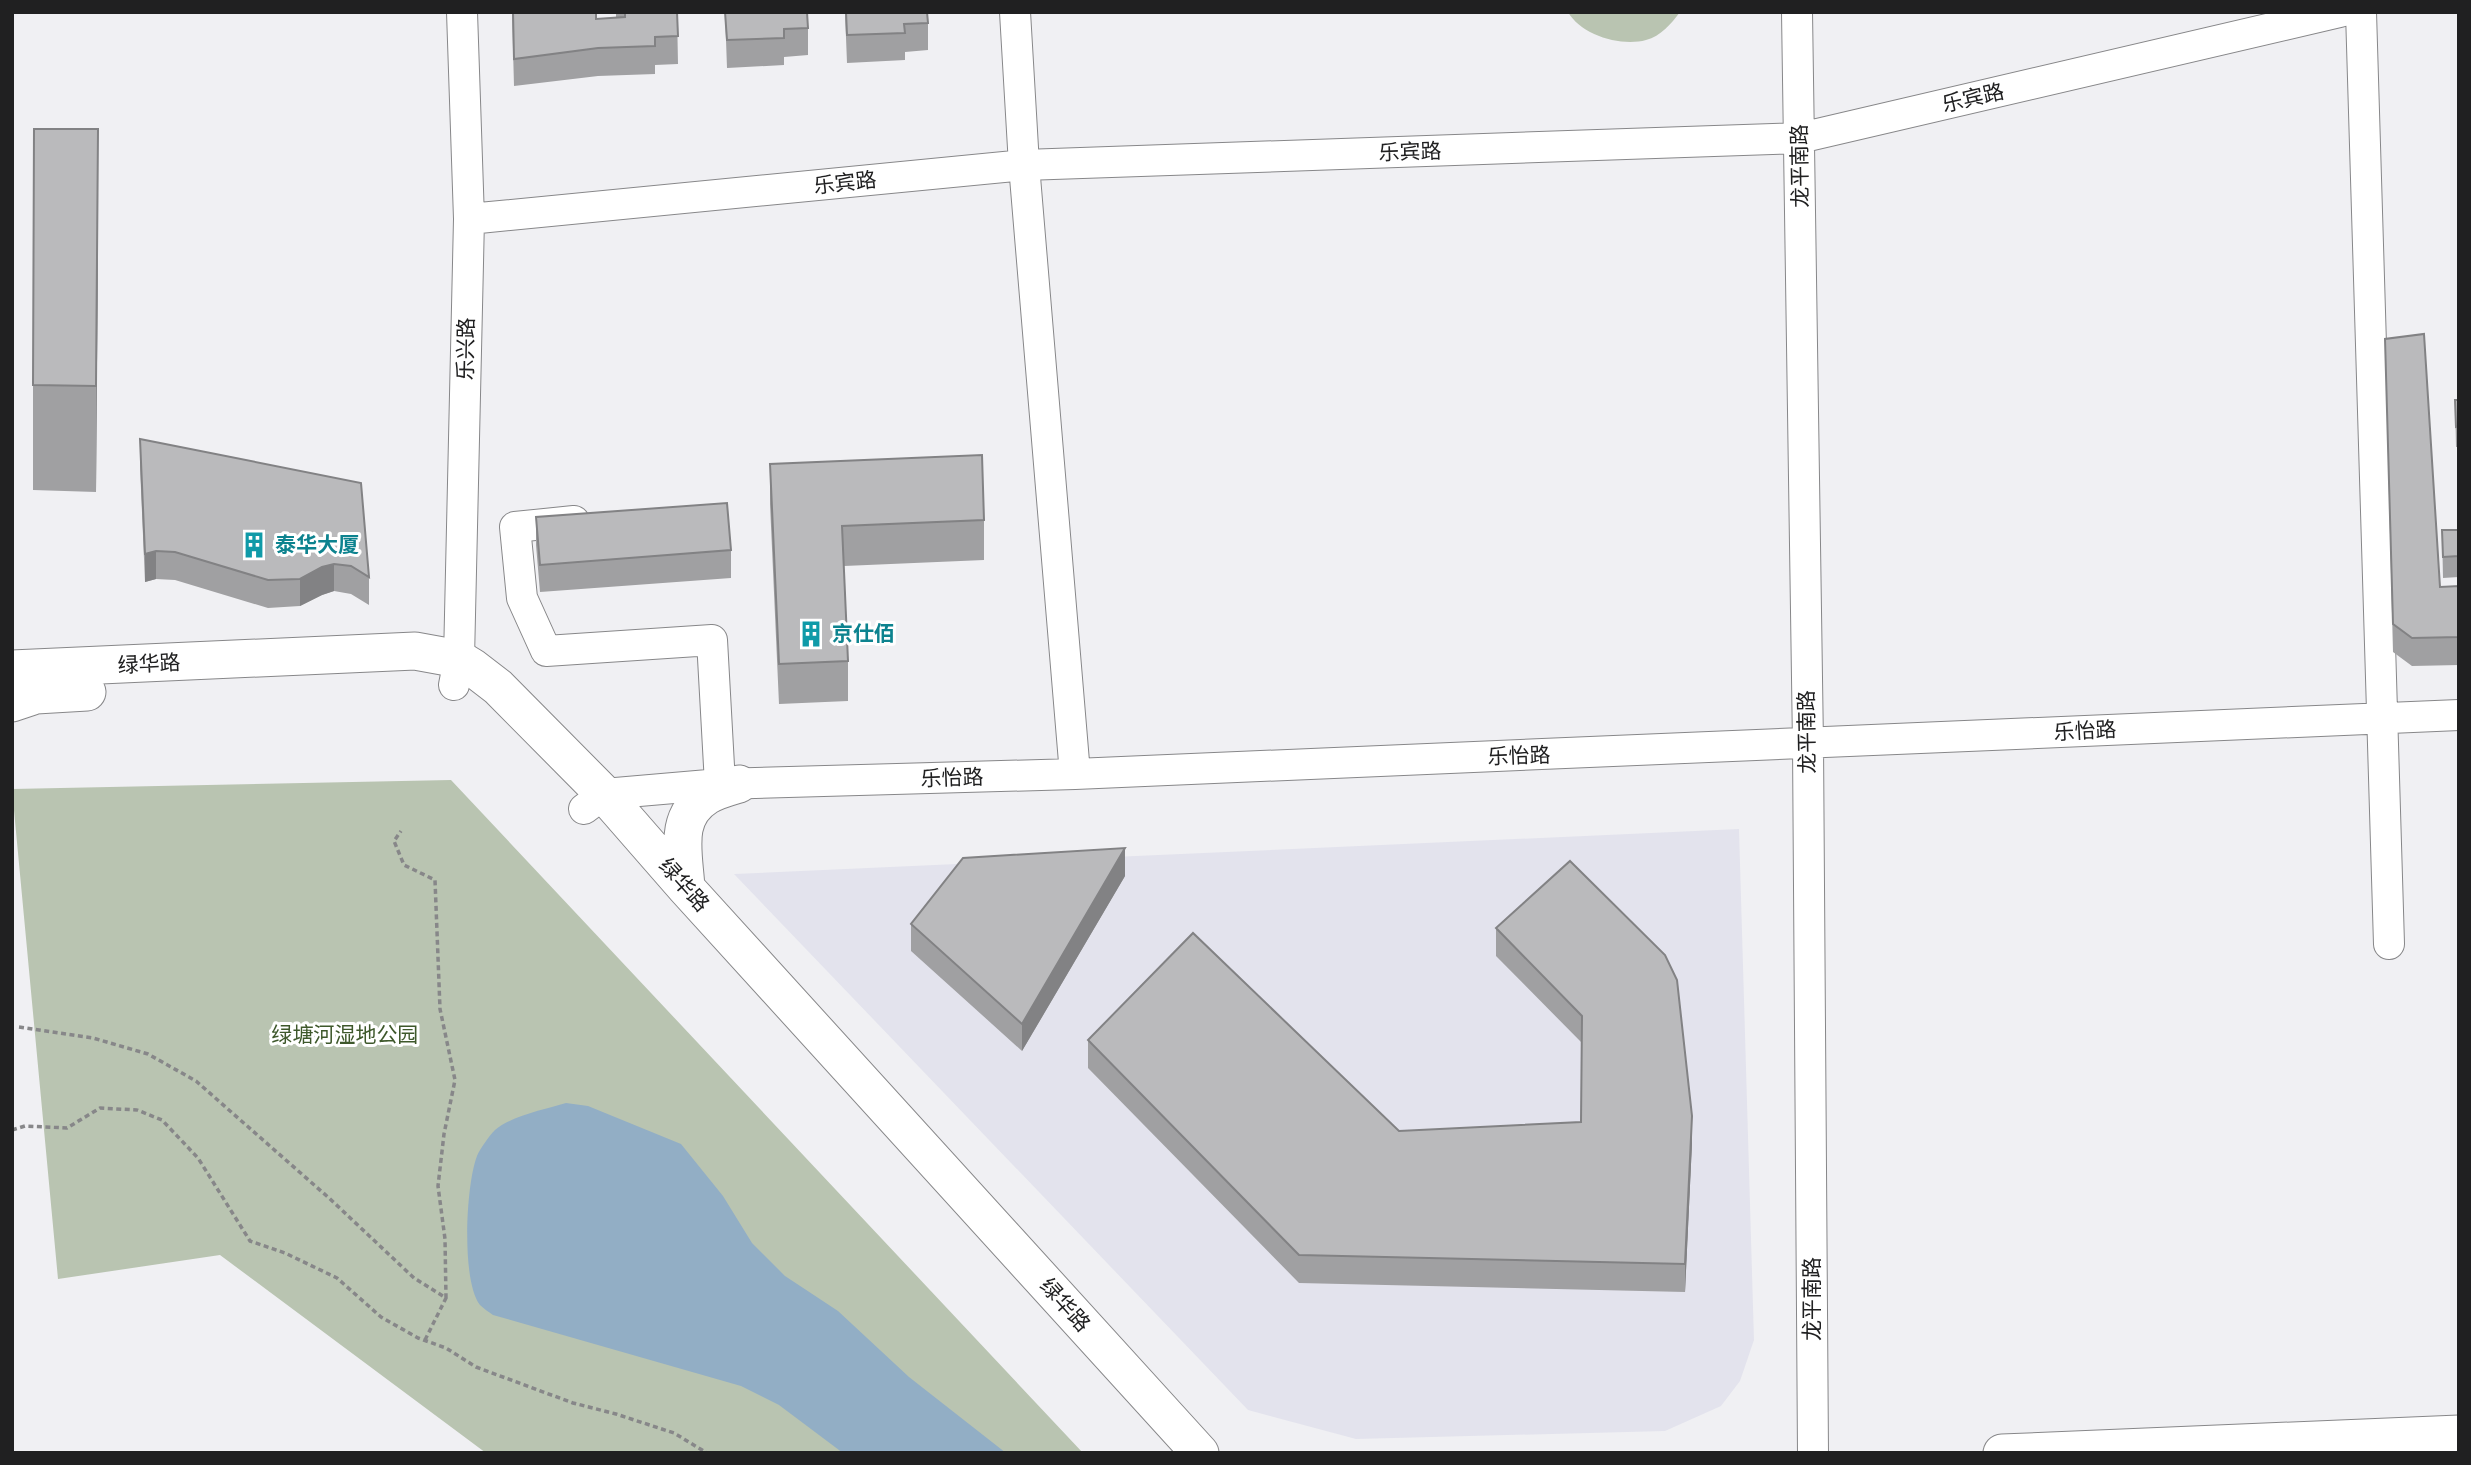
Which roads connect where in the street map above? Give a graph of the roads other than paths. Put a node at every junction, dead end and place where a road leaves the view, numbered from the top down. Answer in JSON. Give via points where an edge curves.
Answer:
{"nodes":[{"id":1,"x":462,"y":12,"type":"edge"},
{"id":2,"x":1015,"y":12,"type":"edge"},
{"id":3,"x":1797,"y":12,"type":"edge"},
{"id":4,"x":2340,"y":12,"type":"edge"},
{"id":5,"x":2361,"y":12,"type":"edge"},
{"id":6,"x":1800,"y":138,"type":"junction"},
{"id":7,"x":1024,"y":165,"type":"junction"},
{"id":8,"x":469,"y":219,"type":"junction"},
{"id":9,"x":597,"y":519,"type":"edge"},
{"id":10,"x":12,"y":669,"type":"edge"},
{"id":11,"x":456,"y":672,"type":"junction"},
{"id":12,"x":12,"y":703,"type":"edge"},
{"id":13,"x":2459,"y":715,"type":"edge"},
{"id":14,"x":2382,"y":718,"type":"junction"},
{"id":15,"x":1808,"y":744,"type":"junction"},
{"id":16,"x":1075,"y":774,"type":"junction"},
{"id":17,"x":729,"y":784,"type":"junction"},
{"id":18,"x":594,"y":801,"type":"junction"},
{"id":19,"x":686,"y":888,"type":"junction"},
{"id":20,"x":2389,"y":944,"type":"dead end"},
{"id":21,"x":2459,"y":1434,"type":"edge"},
{"id":22,"x":1171,"y":1453,"type":"edge"},
{"id":23,"x":1199,"y":1453,"type":"edge"},
{"id":24,"x":1813,"y":1453,"type":"edge"},
{"id":25,"x":2002,"y":1453,"type":"edge"}],
"edges":[{"from":1,"to":8,"type":"street","name":"乐兴路"},
{"from":2,"to":7,"type":"street"},
{"from":3,"to":6,"type":"street","name":"龙平南路"},
{"from":4,"to":6,"type":"street","name":"乐宾路"},
{"from":5,"to":14,"type":"street"},
{"from":6,"to":7,"type":"street","name":"乐宾路"},
{"from":6,"to":15,"type":"street","name":"龙平南路"},
{"from":7,"to":8,"type":"street","name":"乐宾路"},
{"from":7,"to":16,"type":"street"},
{"from":8,"to":11,"type":"street","name":"乐兴路"},
{"from":9,"to":17,"type":"street","via":[[515,527],[522,598],[546,651],[712,639]]},
{"from":10,"to":11,"type":"main road","name":"绿华路","via":[[415,651]]},
{"from":11,"to":12,"type":"main road","name":"绿华路","via":[[433,678],[380,676],[36,695]]},
{"from":11,"to":18,"type":"main road","name":"绿华路","via":[[472,667],[498,687]]},
{"from":13,"to":14,"type":"street","name":"乐怡路"},
{"from":14,"to":15,"type":"street","name":"乐怡路"},
{"from":14,"to":20,"type":"street"},
{"from":15,"to":16,"type":"street","name":"乐怡路"},
{"from":15,"to":24,"type":"street","name":"龙平南路"},
{"from":16,"to":17,"type":"street","name":"乐怡路"},
{"from":17,"to":18,"type":"street","name":"乐怡路"},
{"from":17,"to":19,"type":"main road","via":[[688,811],[683,826]]},
{"from":18,"to":19,"type":"main road","name":"绿华路"},
{"from":18,"to":22,"type":"main road","name":"绿华路"},
{"from":19,"to":23,"type":"main road","name":"绿华路"},
{"from":21,"to":25,"type":"main road"}]}
